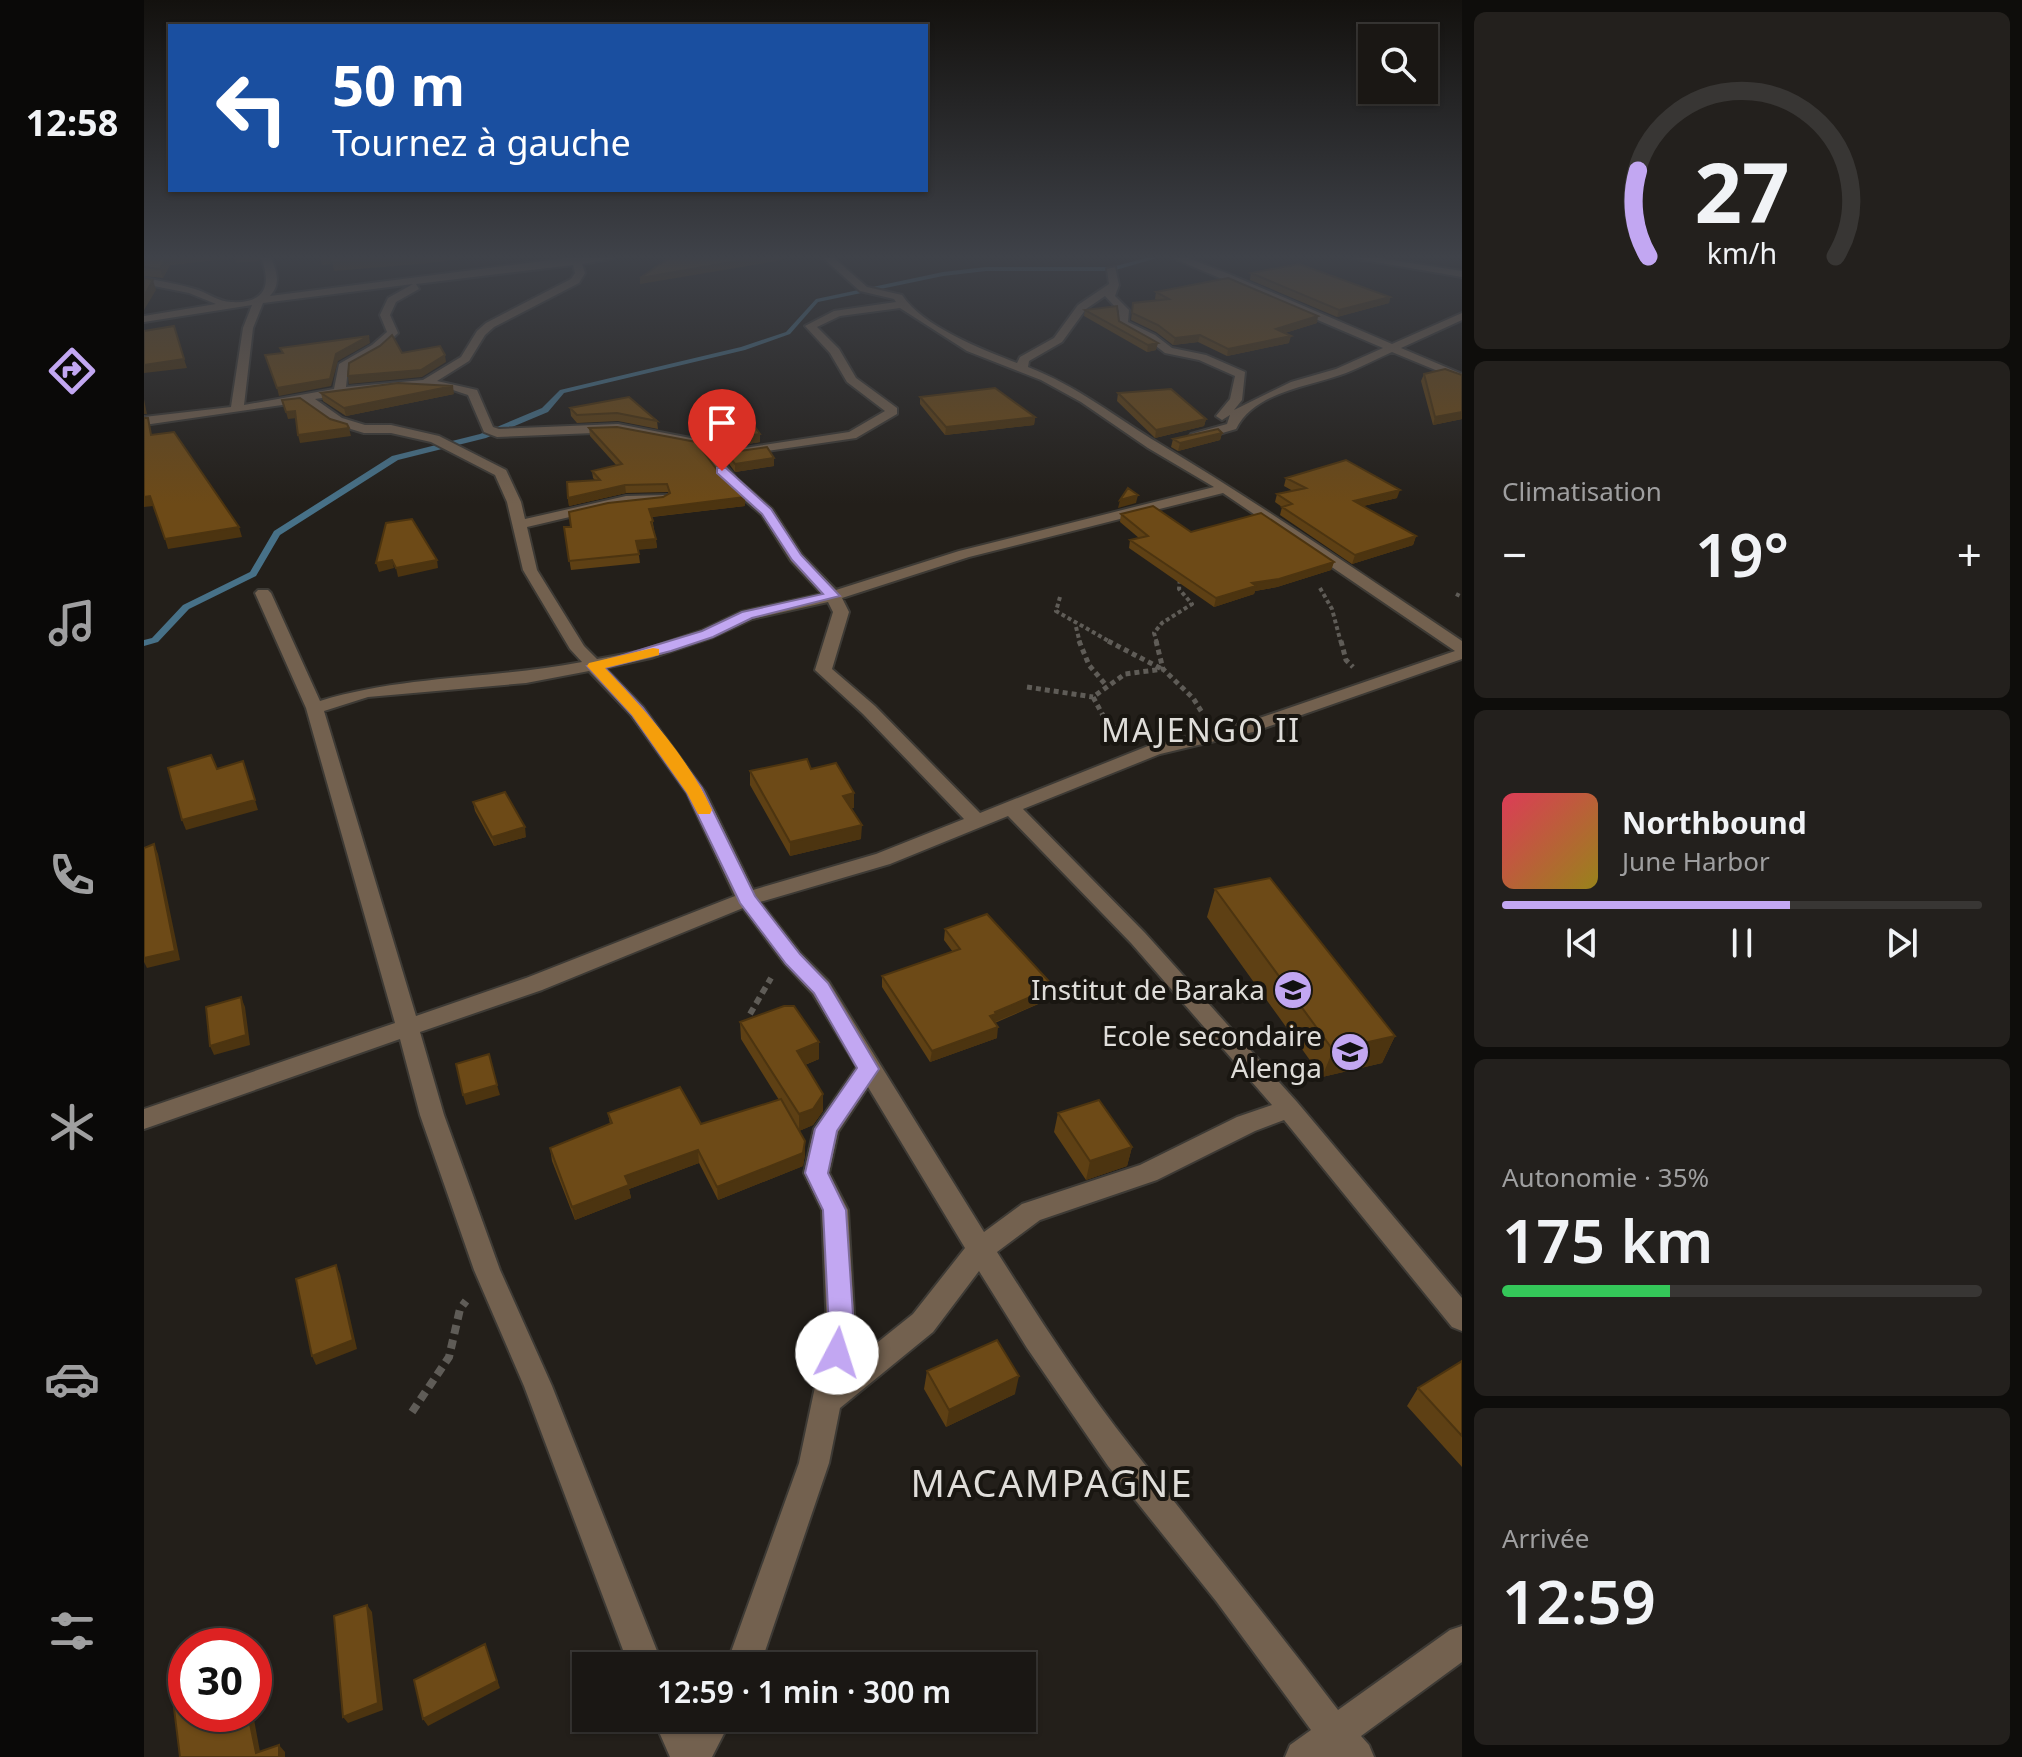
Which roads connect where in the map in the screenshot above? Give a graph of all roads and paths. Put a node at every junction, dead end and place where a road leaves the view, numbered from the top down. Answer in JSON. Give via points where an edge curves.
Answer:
{"nodes":[{"id":1,"x":246,"y":340,"type":"edge"},
{"id":2,"x":385,"y":340,"type":"edge"},
{"id":3,"x":477,"y":340,"type":"edge"},
{"id":4,"x":824,"y":340,"type":"edge"},
{"id":5,"x":957,"y":340,"type":"edge"},
{"id":6,"x":1058,"y":340,"type":"edge"},
{"id":7,"x":1155,"y":340,"type":"edge"},
{"id":8,"x":1372,"y":340,"type":"edge"},
{"id":9,"x":1411,"y":340,"type":"edge"},
{"id":10,"x":1392,"y":349,"type":"junction"},
{"id":11,"x":1022,"y":368,"type":"junction"},
{"id":12,"x":1462,"y":378,"type":"edge"},
{"id":13,"x":422,"y":385,"type":"junction"},
{"id":14,"x":340,"y":389,"type":"junction"},
{"id":15,"x":305,"y":398,"type":"junction"},
{"id":16,"x":237,"y":410,"type":"junction"},
{"id":17,"x":144,"y":421,"type":"edge"},
{"id":18,"x":1220,"y":432,"type":"junction"},
{"id":19,"x":1152,"y":445,"type":"junction"},
{"id":20,"x":711,"y":457,"type":"junction"},
{"id":21,"x":1225,"y":488,"type":"junction"},
{"id":22,"x":663,"y":498,"type":"edge"},
{"id":23,"x":517,"y":525,"type":"junction"},
{"id":24,"x":1180,"y":577,"type":"edge"},
{"id":25,"x":1320,"y":588,"type":"dead end"},
{"id":26,"x":263,"y":593,"type":"dead end"},
{"id":27,"x":833,"y":596,"type":"junction"},
{"id":28,"x":1060,"y":597,"type":"dead end"},
{"id":29,"x":1076,"y":626,"type":"junction"},
{"id":30,"x":1462,"y":651,"type":"edge"},
{"id":31,"x":594,"y":666,"type":"junction"},
{"id":32,"x":1163,"y":669,"type":"junction"},
{"id":33,"x":1105,"y":684,"type":"junction"},
{"id":34,"x":1027,"y":687,"type":"dead end"},
{"id":35,"x":1370,"y":687,"type":"junction"},
{"id":36,"x":1093,"y":697,"type":"junction"},
{"id":37,"x":315,"y":708,"type":"junction"},
{"id":38,"x":1220,"y":732,"type":"junction"},
{"id":39,"x":1154,"y":750,"type":"junction"},
{"id":40,"x":1010,"y":807,"type":"junction"},
{"id":41,"x":976,"y":820,"type":"junction"},
{"id":42,"x":747,"y":899,"type":"junction"},
{"id":43,"x":793,"y":959,"type":"junction"},
{"id":44,"x":750,"y":1014,"type":"dead end"},
{"id":45,"x":407,"y":1027,"type":"junction"},
{"id":46,"x":868,"y":1069,"type":"junction"},
{"id":47,"x":1289,"y":1109,"type":"junction"},
{"id":48,"x":144,"y":1119,"type":"edge"},
{"id":49,"x":980,"y":1249,"type":"junction"},
{"id":50,"x":487,"y":1270,"type":"junction"},
{"id":51,"x":1462,"y":1318,"type":"edge"},
{"id":52,"x":827,"y":1400,"type":"junction"},
{"id":53,"x":412,"y":1412,"type":"dead end"},
{"id":54,"x":1462,"y":1642,"type":"edge"},
{"id":55,"x":641,"y":1652,"type":"edge"},
{"id":56,"x":748,"y":1652,"type":"edge"},
{"id":57,"x":677,"y":1732,"type":"edge"},
{"id":58,"x":706,"y":1732,"type":"edge"},
{"id":59,"x":1346,"y":1746,"type":"edge"},
{"id":60,"x":690,"y":1757,"type":"edge"},
{"id":61,"x":1302,"y":1757,"type":"edge"}],
"edges":[{"from":1,"to":16,"type":"street"},
{"from":2,"to":14,"type":"street","via":[[343,366]]},
{"from":3,"to":13,"type":"street","via":[[465,359]]},
{"from":4,"to":20,"type":"street","via":[[851,380],[893,411],[852,435]]},
{"from":5,"to":11,"type":"street"},
{"from":6,"to":11,"type":"street","via":[[1024,359]]},
{"from":7,"to":18,"type":"street","via":[[1169,351],[1202,357],[1241,374],[1236,400],[1219,419]]},
{"from":8,"to":10,"type":"street"},
{"from":9,"to":10,"type":"street"},
{"from":10,"to":12,"type":"street"},
{"from":10,"to":18,"type":"street","via":[[1250,404]]},
{"from":11,"to":19,"type":"street","via":[[1085,399]]},
{"from":13,"to":14,"type":"street"},
{"from":13,"to":20,"type":"street","via":[[473,393],[488,429],[497,433],[618,428],[702,444]]},
{"from":14,"to":15,"type":"street"},
{"from":15,"to":16,"type":"street"},
{"from":15,"to":23,"type":"street","via":[[338,421],[435,439],[501,473]]},
{"from":16,"to":17,"type":"street"},
{"from":18,"to":19,"type":"street"},
{"from":19,"to":21,"type":"street"},
{"from":20,"to":27,"type":"street","via":[[767,512],[796,558]]},
{"from":21,"to":27,"type":"street","via":[[964,554]]},
{"from":21,"to":30,"type":"street"},
{"from":22,"to":23,"type":"street","via":[[614,500]]},
{"from":23,"to":31,"type":"street","via":[[530,570]]},
{"from":24,"to":32,"type":"path","via":[[1179,589],[1192,604],[1154,633]]},
{"from":25,"to":35,"type":"path","via":[[1332,609],[1346,660]]},
{"from":26,"to":37,"type":"street"},
{"from":27,"to":31,"type":"street","via":[[747,615],[645,655]]},
{"from":27,"to":41,"type":"street","via":[[841,612],[823,670]]},
{"from":28,"to":29,"type":"path","via":[[1056,611]]},
{"from":29,"to":32,"type":"path"},
{"from":29,"to":33,"type":"path","via":[[1090,669]]},
{"from":30,"to":35,"type":"street"},
{"from":31,"to":37,"type":"street","via":[[526,678],[366,692]]},
{"from":31,"to":42,"type":"street","via":[[637,711],[696,792]]},
{"from":32,"to":33,"type":"path","via":[[1138,668]]},
{"from":32,"to":38,"type":"path"},
{"from":33,"to":36,"type":"path"},
{"from":34,"to":36,"type":"path"},
{"from":35,"to":38,"type":"street"},
{"from":36,"to":39,"type":"path","via":[[1119,733]]},
{"from":37,"to":45,"type":"street"},
{"from":38,"to":39,"type":"street"},
{"from":39,"to":40,"type":"street"},
{"from":40,"to":41,"type":"street"},
{"from":40,"to":47,"type":"street","via":[[1138,938]]},
{"from":41,"to":42,"type":"street","via":[[883,859]]},
{"from":42,"to":43,"type":"street"},
{"from":42,"to":45,"type":"street","via":[[534,984]]},
{"from":43,"to":44,"type":"path","via":[[767,981]]},
{"from":43,"to":46,"type":"street","via":[[821,988]]},
{"from":45,"to":48,"type":"street"},
{"from":45,"to":50,"type":"street"},
{"from":46,"to":49,"type":"street"},
{"from":46,"to":52,"type":"street","via":[[826,1129],[816,1173],[835,1210],[841,1330]]},
{"from":47,"to":49,"type":"street","via":[[1246,1124],[1148,1173],[1031,1212]]},
{"from":47,"to":51,"type":"street"},
{"from":49,"to":52,"type":"street","via":[[923,1323]]},
{"from":49,"to":59,"type":"street","via":[[1119,1456]]},
{"from":50,"to":53,"type":"path","via":[[460,1309],[449,1357]]},
{"from":50,"to":55,"type":"street","via":[[538,1386]]},
{"from":52,"to":56,"type":"street","via":[[814,1463]]},
{"from":54,"to":59,"type":"street"},
{"from":57,"to":60,"type":"street"},
{"from":58,"to":60,"type":"street"},
{"from":59,"to":61,"type":"street"}]}
